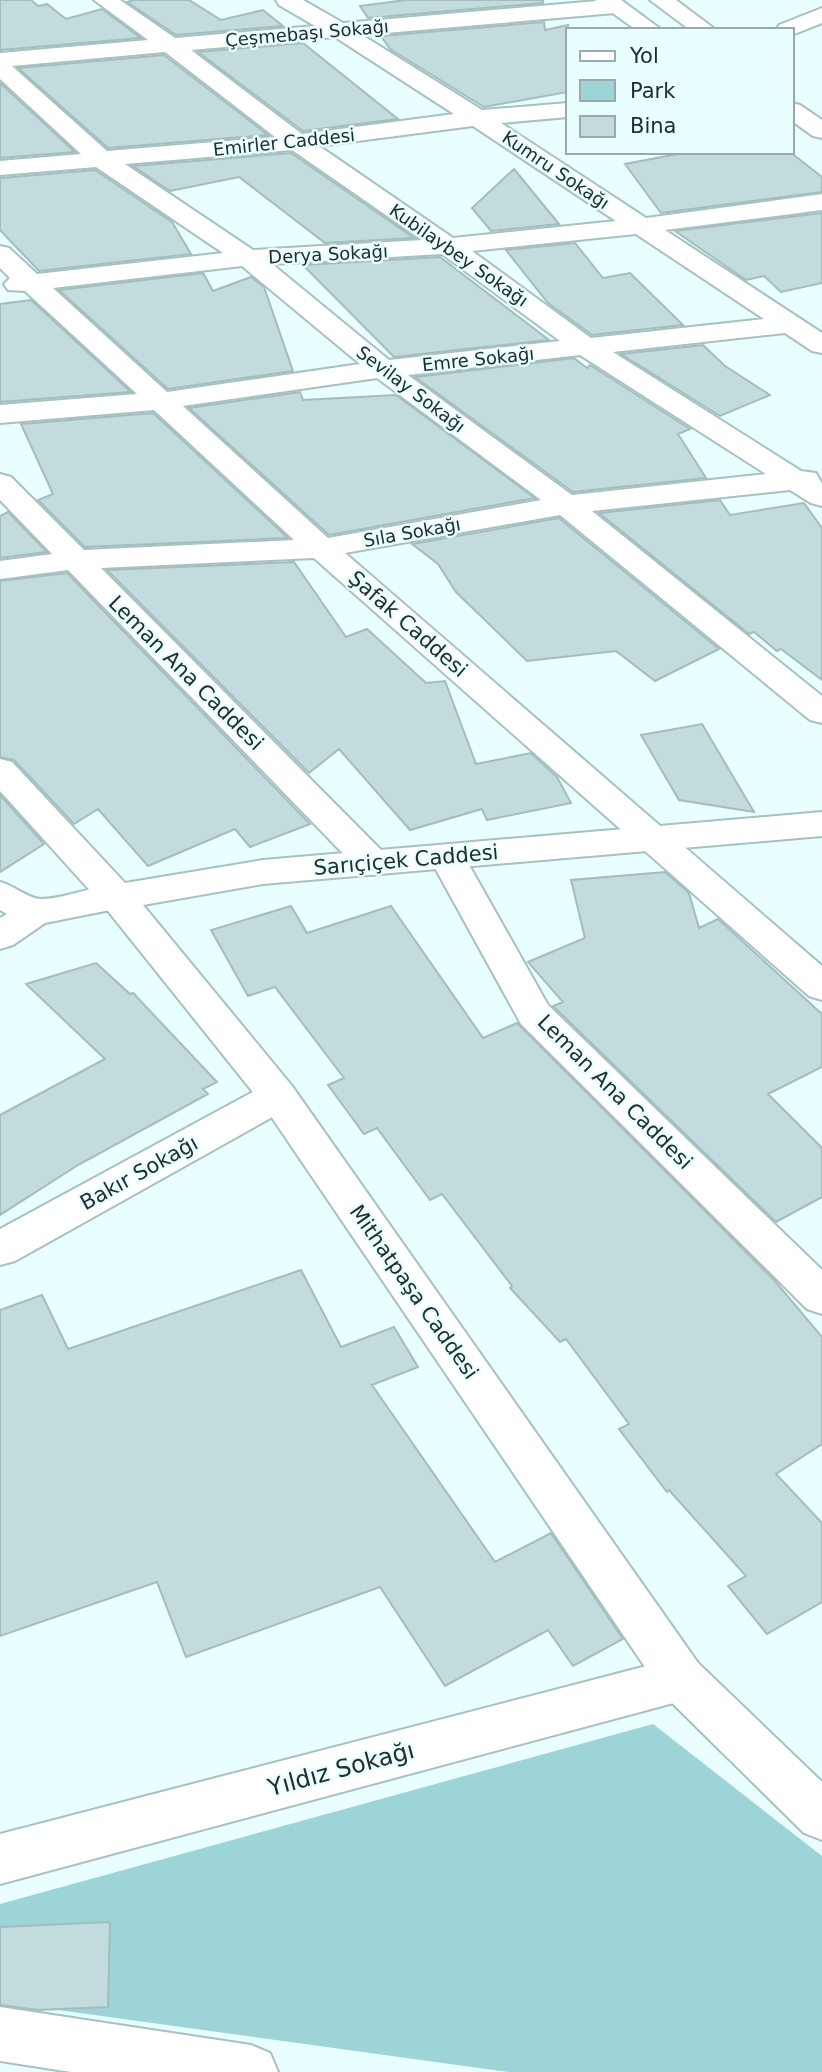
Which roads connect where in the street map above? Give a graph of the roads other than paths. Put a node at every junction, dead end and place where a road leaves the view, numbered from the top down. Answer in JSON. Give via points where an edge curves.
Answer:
{"nodes":[{"id":1,"x":104,"y":0,"type":"edge"},
{"id":2,"x":287,"y":0,"type":"edge"},
{"id":3,"x":661,"y":0,"type":"edge"},
{"id":4,"x":611,"y":3,"type":"edge"},
{"id":5,"x":822,"y":15,"type":"edge"},
{"id":6,"x":648,"y":28,"type":"edge"},
{"id":7,"x":702,"y":28,"type":"edge"},
{"id":8,"x":792,"y":28,"type":"edge"},
{"id":9,"x":340,"y":30,"type":"junction"},
{"id":10,"x":170,"y":45,"type":"junction"},
{"id":11,"x":0,"y":60,"type":"edge"},
{"id":12,"x":0,"y":67,"type":"edge"},
{"id":13,"x":566,"y":110,"type":"edge"},
{"id":14,"x":794,"y":111,"type":"edge"},
{"id":15,"x":477,"y":118,"type":"junction"},
{"id":16,"x":822,"y":131,"type":"edge"},
{"id":17,"x":297,"y":142,"type":"junction"},
{"id":18,"x":102,"y":160,"type":"junction"},
{"id":19,"x":0,"y":168,"type":"edge"},
{"id":20,"x":822,"y":202,"type":"edge"},
{"id":21,"x":641,"y":226,"type":"junction"},
{"id":22,"x":448,"y":246,"type":"junction"},
{"id":23,"x":0,"y":254,"type":"edge"},
{"id":24,"x":248,"y":258,"type":"junction"},
{"id":25,"x":32,"y":282,"type":"junction"},
{"id":26,"x":0,"y":285,"type":"edge"},
{"id":27,"x":790,"y":324,"type":"junction"},
{"id":28,"x":822,"y":345,"type":"edge"},
{"id":29,"x":586,"y":347,"type":"junction"},
{"id":30,"x":383,"y":369,"type":"junction"},
{"id":31,"x":161,"y":401,"type":"junction"},
{"id":32,"x":0,"y":414,"type":"edge"},
{"id":33,"x":809,"y":479,"type":"edge"},
{"id":34,"x":0,"y":483,"type":"edge"},
{"id":35,"x":822,"y":497,"type":"edge"},
{"id":36,"x":566,"y":505,"type":"junction"},
{"id":37,"x":321,"y":548,"type":"junction"},
{"id":38,"x":75,"y":560,"type":"junction"},
{"id":39,"x":0,"y":570,"type":"edge"},
{"id":40,"x":822,"y":713,"type":"edge"},
{"id":41,"x":0,"y":769,"type":"edge"},
{"id":42,"x":822,"y":824,"type":"edge"},
{"id":43,"x":654,"y":839,"type":"junction"},
{"id":44,"x":447,"y":857,"type":"junction"},
{"id":45,"x":373,"y":863,"type":"junction"},
{"id":46,"x":0,"y":894,"type":"edge"},
{"id":47,"x":117,"y":897,"type":"junction"},
{"id":48,"x":34,"y":913,"type":"junction"},
{"id":49,"x":0,"y":936,"type":"edge"},
{"id":50,"x":822,"y":987,"type":"edge"},
{"id":51,"x":278,"y":1096,"type":"junction"},
{"id":52,"x":0,"y":1249,"type":"edge"},
{"id":53,"x":822,"y":1297,"type":"edge"},
{"id":54,"x":681,"y":1679,"type":"junction"},
{"id":55,"x":822,"y":1816,"type":"edge"},
{"id":56,"x":0,"y":1860,"type":"edge"},
{"id":57,"x":0,"y":2034,"type":"edge"},
{"id":58,"x":251,"y":2072,"type":"edge"}],
"edges":[{"from":1,"to":10,"type":"street","name":"Kubilaybey Sokağı"},
{"from":2,"to":9,"type":"street","name":"Kumru Sokağı"},
{"from":3,"to":7,"type":"street"},
{"from":4,"to":6,"type":"street"},
{"from":4,"to":9,"type":"street","name":"Çeşmebaşı Sokağı"},
{"from":5,"to":8,"type":"street"},
{"from":9,"to":10,"type":"street","name":"Çeşmebaşı Sokağı"},
{"from":9,"to":15,"type":"street","name":"Kumru Sokağı"},
{"from":10,"to":11,"type":"street","name":"Çeşmebaşı Sokağı"},
{"from":10,"to":17,"type":"street","name":"Kubilaybey Sokağı"},
{"from":12,"to":18,"type":"street","name":"Sevilay Sokağı"},
{"from":13,"to":15,"type":"street","name":"Emirler Caddesi"},
{"from":14,"to":16,"type":"street"},
{"from":15,"to":17,"type":"street","name":"Emirler Caddesi"},
{"from":15,"to":21,"type":"street","name":"Kumru Sokağı"},
{"from":17,"to":18,"type":"street","name":"Emirler Caddesi"},
{"from":17,"to":22,"type":"street","name":"Kubilaybey Sokağı"},
{"from":18,"to":19,"type":"street","name":"Emirler Caddesi"},
{"from":18,"to":24,"type":"street","name":"Sevilay Sokağı"},
{"from":20,"to":21,"type":"street","name":"Derya Sokağı"},
{"from":21,"to":22,"type":"street","name":"Derya Sokağı"},
{"from":21,"to":27,"type":"street","name":"Kumru Sokağı"},
{"from":22,"to":24,"type":"street","name":"Derya Sokağı"},
{"from":22,"to":29,"type":"street","name":"Kubilaybey Sokağı"},
{"from":23,"to":25,"type":"street","name":"Şafak Caddesi"},
{"from":24,"to":25,"type":"street","name":"Derya Sokağı"},
{"from":24,"to":30,"type":"street","name":"Sevilay Sokağı"},
{"from":25,"to":26,"type":"street","name":"Derya Sokağı"},
{"from":25,"to":31,"type":"street","name":"Şafak Caddesi"},
{"from":27,"to":28,"type":"street","name":"Kumru Sokağı"},
{"from":27,"to":29,"type":"street","name":"Emre Sokağı"},
{"from":29,"to":30,"type":"street","name":"Emre Sokağı"},
{"from":29,"to":33,"type":"street","name":"Kubilaybey Sokağı"},
{"from":30,"to":31,"type":"street","name":"Emre Sokağı"},
{"from":30,"to":36,"type":"street","name":"Sevilay Sokağı"},
{"from":31,"to":32,"type":"street","name":"Emre Sokağı"},
{"from":31,"to":37,"type":"street","name":"Şafak Caddesi"},
{"from":33,"to":35,"type":"street","name":"Kubilaybey Sokağı"},
{"from":33,"to":36,"type":"street","name":"Sıla Sokağı"},
{"from":34,"to":38,"type":"street","name":"Leman Ana Caddesi"},
{"from":36,"to":37,"type":"street","name":"Sıla Sokağı"},
{"from":36,"to":40,"type":"street","name":"Sevilay Sokağı"},
{"from":37,"to":38,"type":"street","name":"Sıla Sokağı"},
{"from":37,"to":43,"type":"street","name":"Şafak Caddesi"},
{"from":38,"to":39,"type":"street","name":"Sıla Sokağı"},
{"from":38,"to":45,"type":"street","name":"Leman Ana Caddesi"},
{"from":41,"to":47,"type":"street","name":"Mithatpaşa Caddesi"},
{"from":42,"to":43,"type":"street","name":"Sarıçiçek Caddesi"},
{"from":43,"to":44,"type":"street","name":"Sarıçiçek Caddesi"},
{"from":43,"to":50,"type":"street","name":"Şafak Caddesi"},
{"from":44,"to":45,"type":"street","name":"Sarıçiçek Caddesi"},
{"from":44,"to":53,"type":"street","name":"Leman Ana Caddesi","via":[[534,1013]]},
{"from":45,"to":47,"type":"street","name":"Sarıçiçek Caddesi","via":[[263,872]]},
{"from":46,"to":48,"type":"street"},
{"from":47,"to":48,"type":"street","name":"Sarıçiçek Caddesi"},
{"from":47,"to":51,"type":"street","name":"Mithatpaşa Caddesi"},
{"from":48,"to":49,"type":"street","name":"Sarıçiçek Caddesi"},
{"from":51,"to":52,"type":"street","name":"Bakır Sokağı"},
{"from":51,"to":54,"type":"street","name":"Mithatpaşa Caddesi"},
{"from":54,"to":55,"type":"street","name":"Mithatpaşa Caddesi"},
{"from":54,"to":56,"type":"street","name":"Yıldız Sokağı"},
{"from":57,"to":58,"type":"street"}]}
